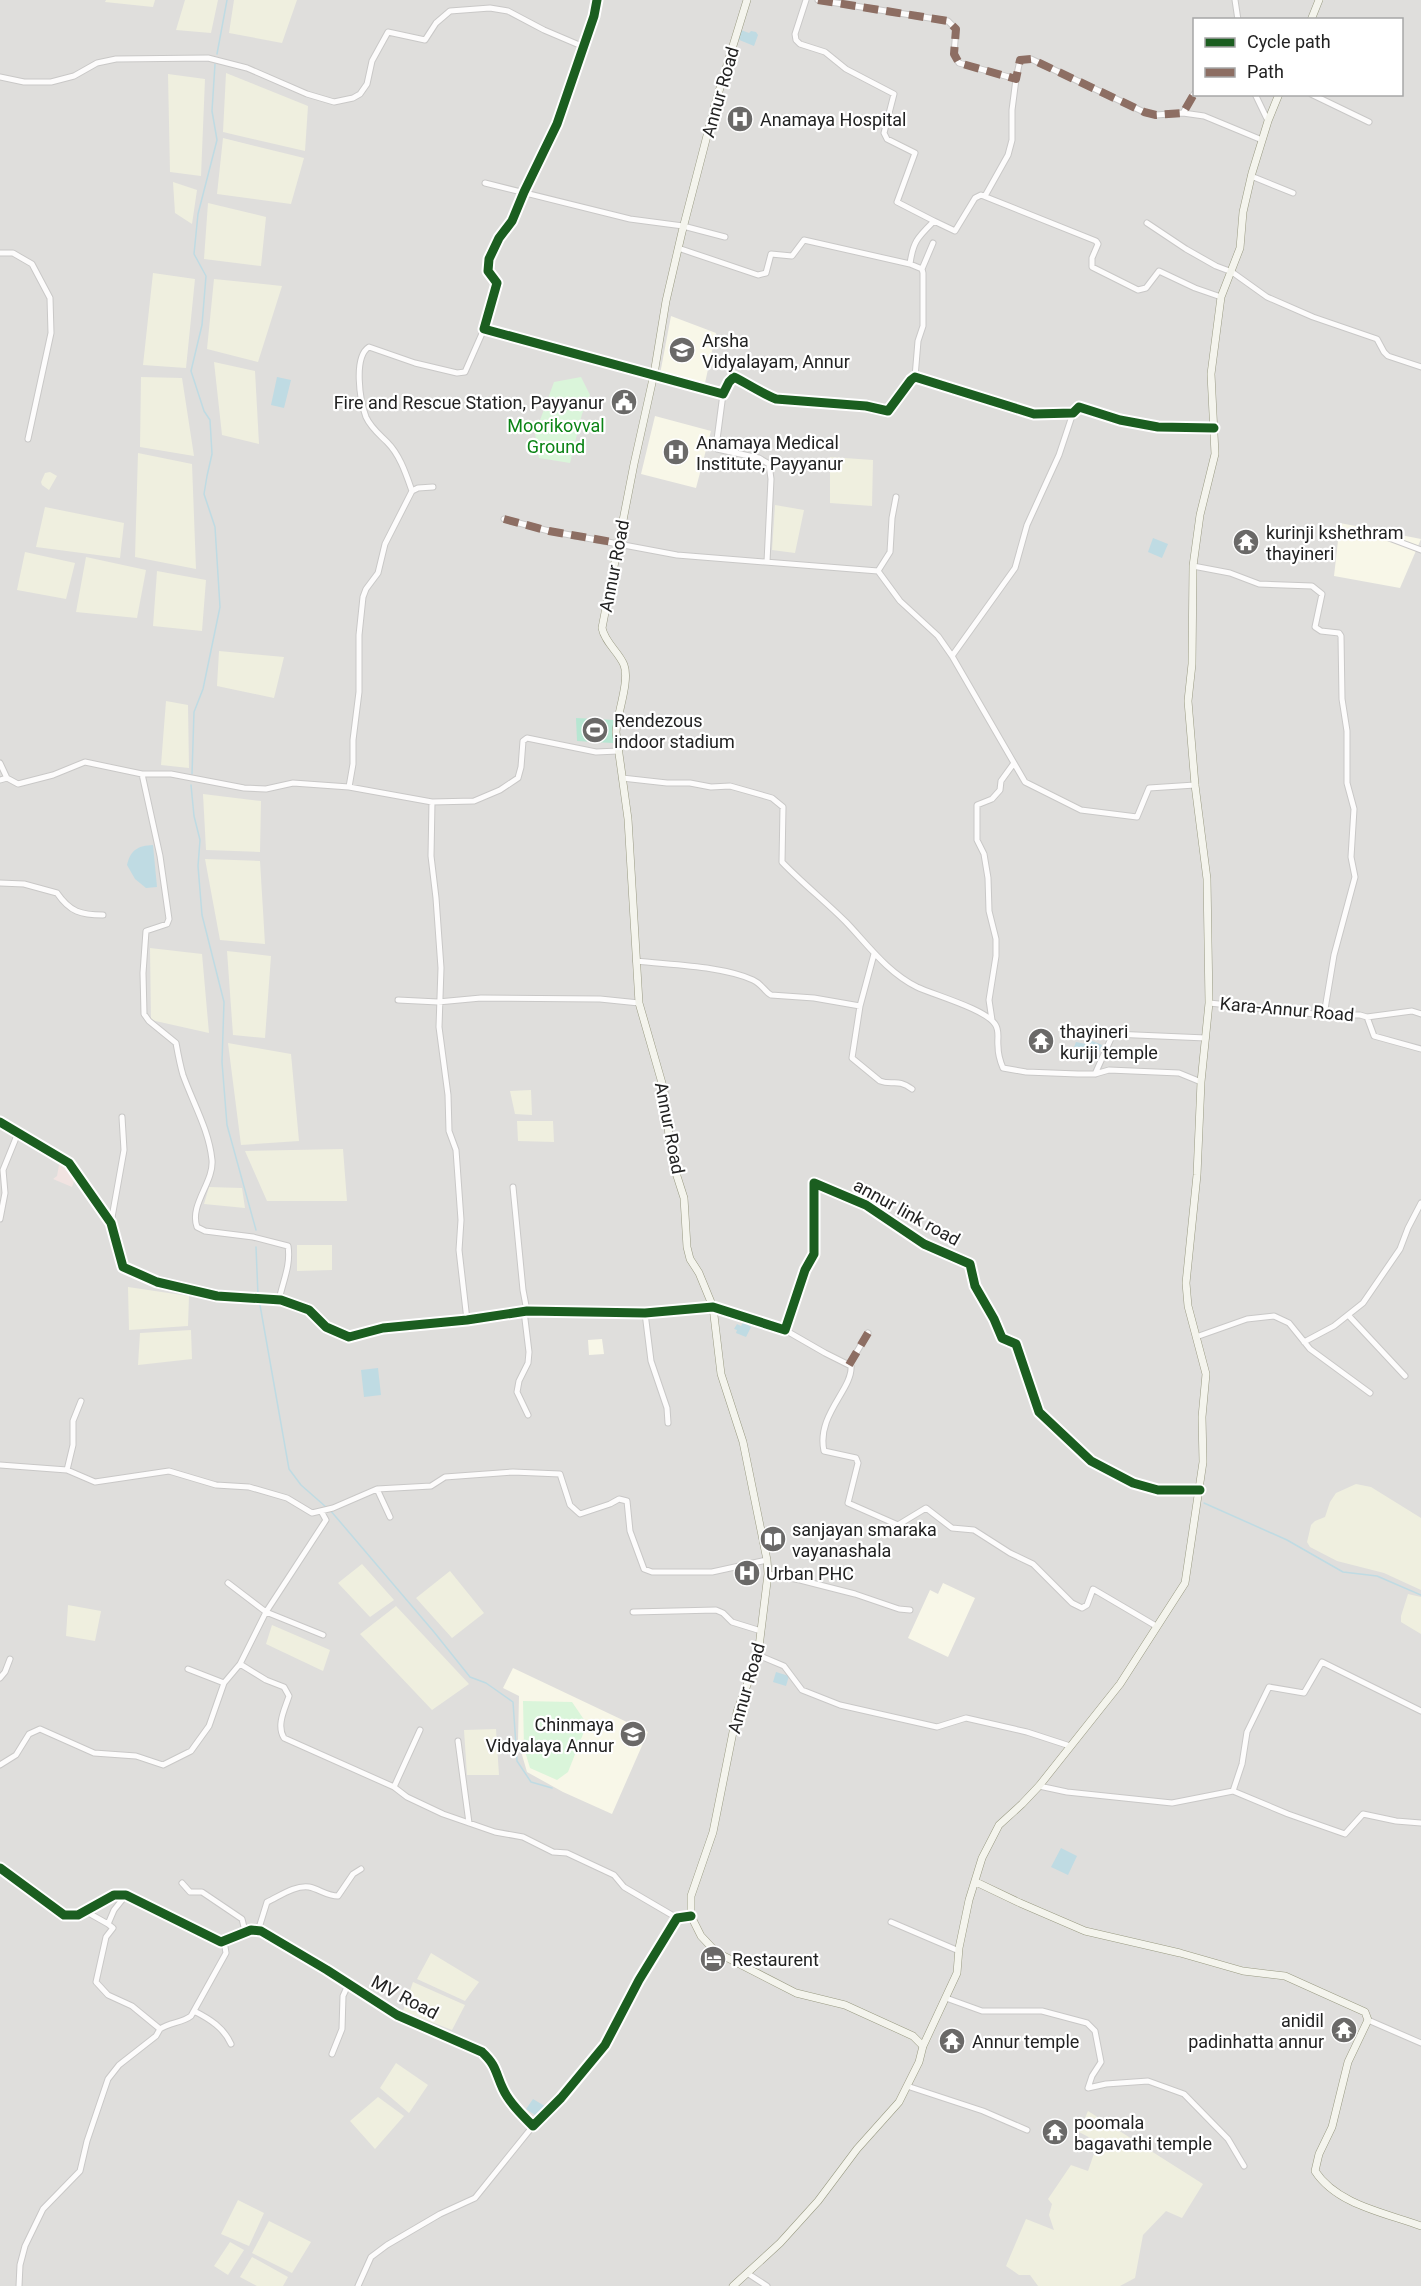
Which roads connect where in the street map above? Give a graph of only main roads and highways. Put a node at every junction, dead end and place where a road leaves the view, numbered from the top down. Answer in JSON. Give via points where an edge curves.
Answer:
{"nodes":[{"id":1,"x":747,"y":0,"type":"edge"},
{"id":2,"x":1319,"y":0,"type":"edge"},
{"id":3,"x":1312,"y":18,"type":"edge"},
{"id":4,"x":1279,"y":96,"type":"edge"},
{"id":5,"x":976,"y":1881,"type":"junction"},
{"id":6,"x":923,"y":2046,"type":"junction"},
{"id":7,"x":1421,"y":2226,"type":"edge"},
{"id":8,"x":733,"y":2286,"type":"edge"}],
"edges":[{"from":1,"to":6,"type":"main road","name":"Annur Road","via":[[683,226],[602,628],[625,667],[617,718],[618,751],[633,885],[639,1003],[664,1090],[670,1145],[684,1198],[687,1247],[713,1307],[721,1374],[743,1442],[768,1574],[758,1655],[737,1712],[713,1832],[691,1896],[690,1916],[716,1952],[796,1993],[865,2014],[913,2036]]},
{"from":2,"to":3,"type":"main road"},
{"from":4,"to":5,"type":"main road","via":[[1251,176],[1240,248],[1221,297],[1211,374],[1215,454],[1192,566],[1188,701],[1207,879],[1209,1003],[1186,1283],[1206,1374],[1203,1462],[1185,1583],[1120,1684],[1038,1786],[999,1825],[982,1858]]},
{"from":5,"to":6,"type":"main road","via":[[969,1900],[957,1973]]},
{"from":5,"to":7,"type":"main road","via":[[1085,1931],[1243,1971],[1285,1976],[1365,2012],[1368,2020],[1348,2062],[1316,2171],[1322,2182],[1348,2199]]},
{"from":6,"to":8,"type":"main road","via":[[899,2102],[818,2201]]}]}
